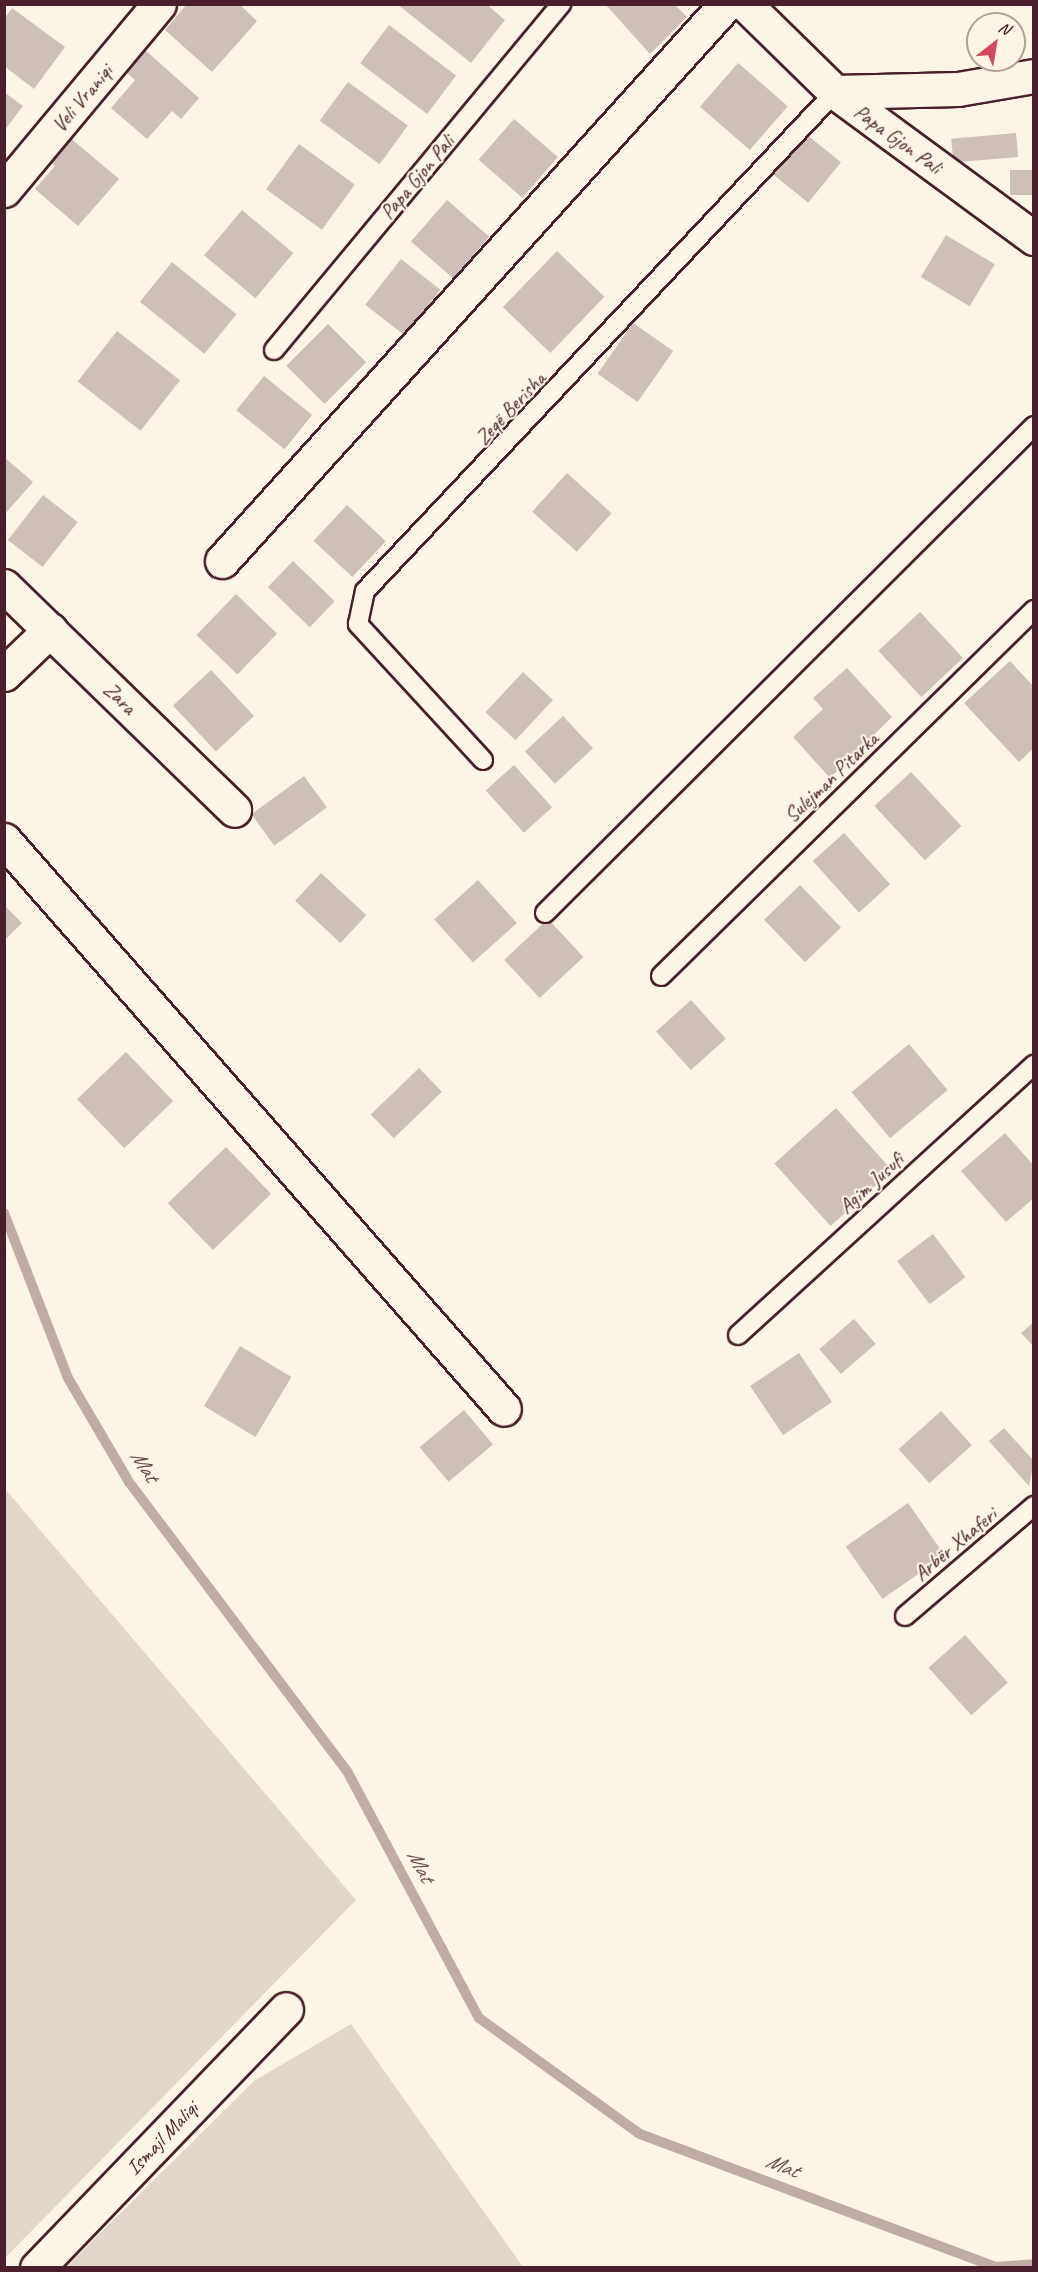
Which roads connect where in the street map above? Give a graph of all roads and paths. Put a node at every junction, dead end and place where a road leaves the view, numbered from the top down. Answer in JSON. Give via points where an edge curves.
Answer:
{"nodes":[{"id":1,"x":159,"y":4,"type":"edge"},
{"id":2,"x":561,"y":4,"type":"edge"},
{"id":3,"x":726,"y":4,"type":"edge"},
{"id":4,"x":745,"y":4,"type":"edge"},
{"id":5,"x":1034,"y":76,"type":"edge"},
{"id":6,"x":836,"y":92,"type":"junction"},
{"id":7,"x":4,"y":190,"type":"edge"},
{"id":8,"x":1034,"y":238,"type":"edge"},
{"id":9,"x":274,"y":350,"type":"dead end"},
{"id":10,"x":1034,"y":426,"type":"edge"},
{"id":11,"x":222,"y":561,"type":"dead end"},
{"id":12,"x":4,"y":586,"type":"edge"},
{"id":13,"x":1034,"y":610,"type":"edge"},
{"id":14,"x":50,"y":630,"type":"junction"},
{"id":15,"x":4,"y":674,"type":"edge"},
{"id":16,"x":483,"y":760,"type":"dead end"},
{"id":17,"x":234,"y":810,"type":"dead end"},
{"id":18,"x":4,"y":840,"type":"edge"},
{"id":19,"x":545,"y":913,"type":"dead end"},
{"id":20,"x":661,"y":976,"type":"dead end"},
{"id":21,"x":1034,"y":1065,"type":"edge"},
{"id":22,"x":738,"y":1335,"type":"dead end"},
{"id":23,"x":504,"y":1409,"type":"dead end"},
{"id":24,"x":1034,"y":1506,"type":"edge"},
{"id":25,"x":905,"y":1616,"type":"dead end"},
{"id":26,"x":286,"y":2009,"type":"dead end"},
{"id":27,"x":37,"y":2268,"type":"edge"}],
"edges":[{"from":1,"to":7,"type":"street","name":"Veli Vraniqi"},
{"from":2,"to":9,"type":"lane","name":"Papa Gjon Pali"},
{"from":3,"to":11,"type":"street"},
{"from":4,"to":6,"type":"street","name":"Papa Gjon Pali"},
{"from":5,"to":6,"type":"street","via":[[958,89]]},
{"from":6,"to":8,"type":"street","name":"Papa Gjon Pali"},
{"from":6,"to":16,"type":"lane","name":"Zeqë Berisha","via":[[365,591],[358,624]]},
{"from":10,"to":19,"type":"lane"},
{"from":12,"to":14,"type":"street","name":"Zara"},
{"from":13,"to":20,"type":"lane","name":"Sulejman Pitarka"},
{"from":14,"to":15,"type":"street"},
{"from":14,"to":17,"type":"street","name":"Zara"},
{"from":18,"to":23,"type":"street"},
{"from":21,"to":22,"type":"lane","name":"Agim Jusufi"},
{"from":24,"to":25,"type":"lane","name":"Arbër Xhaferi"},
{"from":26,"to":27,"type":"street","name":"Ismajl Maliqi"}]}
